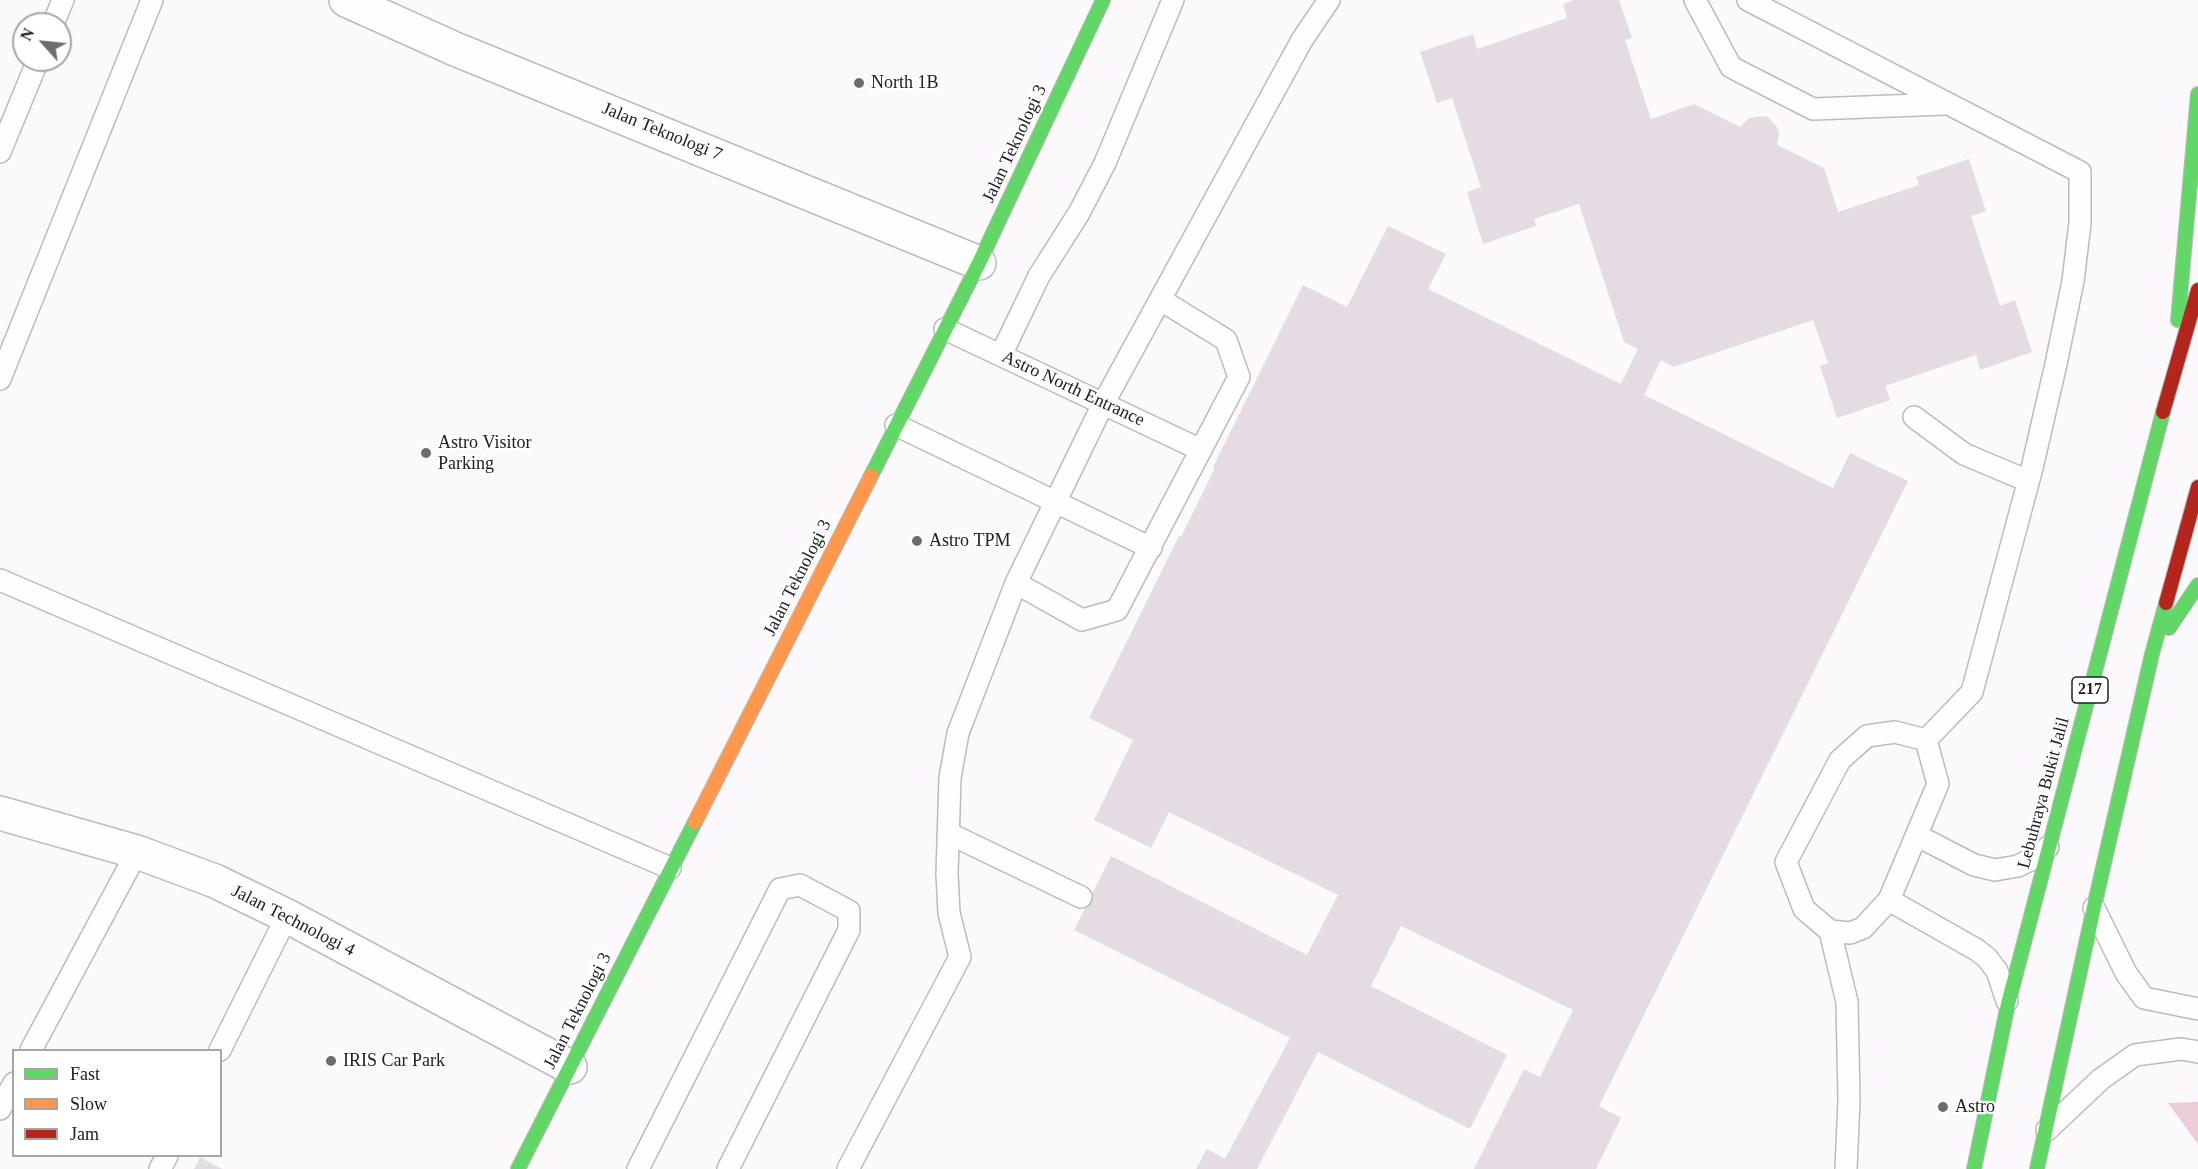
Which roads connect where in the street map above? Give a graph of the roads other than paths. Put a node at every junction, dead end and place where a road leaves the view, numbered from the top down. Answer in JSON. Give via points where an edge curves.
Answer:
{"nodes":[{"id":1,"x":152,"y":0,"type":"edge"},
{"id":2,"x":346,"y":0,"type":"edge"},
{"id":3,"x":1103,"y":0,"type":"edge"},
{"id":4,"x":1173,"y":0,"type":"edge"},
{"id":5,"x":1329,"y":0,"type":"edge"},
{"id":6,"x":1695,"y":0,"type":"edge"},
{"id":7,"x":1748,"y":0,"type":"edge"},
{"id":8,"x":33,"y":72,"type":"edge"},
{"id":9,"x":2198,"y":94,"type":"edge"},
{"id":10,"x":1948,"y":104,"type":"junction"},
{"id":11,"x":0,"y":152,"type":"edge"},
{"id":12,"x":979,"y":263,"type":"junction"},
{"id":13,"x":2198,"y":290,"type":"edge"},
{"id":14,"x":1161,"y":300,"type":"junction"},
{"id":15,"x":945,"y":329,"type":"junction"},
{"id":16,"x":1001,"y":355,"type":"junction"},
{"id":17,"x":2173,"y":375,"type":"junction"},
{"id":18,"x":0,"y":379,"type":"edge"},
{"id":19,"x":1103,"y":404,"type":"junction"},
{"id":20,"x":1914,"y":417,"type":"dead end"},
{"id":21,"x":896,"y":425,"type":"junction"},
{"id":22,"x":1201,"y":450,"type":"junction"},
{"id":23,"x":2028,"y":481,"type":"junction"},
{"id":24,"x":2198,"y":487,"type":"edge"},
{"id":25,"x":1055,"y":502,"type":"junction"},
{"id":26,"x":1151,"y":549,"type":"junction"},
{"id":27,"x":0,"y":580,"type":"edge"},
{"id":28,"x":1016,"y":583,"type":"junction"},
{"id":29,"x":2198,"y":585,"type":"edge"},
{"id":30,"x":2152,"y":654,"type":"junction"},
{"id":31,"x":1926,"y":740,"type":"junction"},
{"id":32,"x":0,"y":813,"type":"edge"},
{"id":33,"x":948,"y":833,"type":"junction"},
{"id":34,"x":1918,"y":836,"type":"junction"},
{"id":35,"x":2048,"y":847,"type":"junction"},
{"id":36,"x":137,"y":852,"type":"junction"},
{"id":37,"x":670,"y":868,"type":"junction"},
{"id":38,"x":1081,"y":897,"type":"dead end"},
{"id":39,"x":1889,"y":900,"type":"junction"},
{"id":40,"x":2094,"y":907,"type":"junction"},
{"id":41,"x":287,"y":916,"type":"junction"},
{"id":42,"x":1830,"y":932,"type":"junction"},
{"id":43,"x":2008,"y":1004,"type":"junction"},
{"id":44,"x":2198,"y":1009,"type":"edge"},
{"id":45,"x":32,"y":1049,"type":"edge"},
{"id":46,"x":220,"y":1049,"type":"edge"},
{"id":47,"x":2198,"y":1052,"type":"edge"},
{"id":48,"x":570,"y":1067,"type":"junction"},
{"id":49,"x":12,"y":1087,"type":"edge"},
{"id":50,"x":0,"y":1109,"type":"edge"},
{"id":51,"x":2045,"y":1131,"type":"junction"},
{"id":52,"x":518,"y":1169,"type":"edge"},
{"id":53,"x":638,"y":1169,"type":"edge"},
{"id":54,"x":728,"y":1169,"type":"edge"},
{"id":55,"x":848,"y":1169,"type":"edge"},
{"id":56,"x":1846,"y":1169,"type":"edge"},
{"id":57,"x":1974,"y":1169,"type":"edge"},
{"id":58,"x":2037,"y":1169,"type":"edge"}],
"edges":[{"from":1,"to":18,"type":"lane"},
{"from":2,"to":12,"type":"street","name":"Jalan Teknologi 7","via":[[455,49]]},
{"from":3,"to":12,"type":"main road","name":"Jalan Teknologi 3"},
{"from":4,"to":16,"type":"lane","via":[[1105,163],[1039,276]]},
{"from":5,"to":14,"type":"lane","via":[[1302,40]]},
{"from":6,"to":10,"type":"lane","via":[[1731,67],[1813,109]]},
{"from":7,"to":10,"type":"lane"},
{"from":8,"to":11,"type":"lane"},
{"from":9,"to":17,"type":"main road"},
{"from":10,"to":23,"type":"lane","via":[[2080,172],[2080,223],[2073,281]]},
{"from":12,"to":15,"type":"main road","name":"Jalan Teknologi 3"},
{"from":13,"to":17,"type":"main road","name":"Lebuhraya Bukit Jalil","number":"217"},
{"from":14,"to":19,"type":"lane"},
{"from":14,"to":22,"type":"lane","via":[[1226,340],[1239,377]]},
{"from":15,"to":16,"type":"lane","name":"Astro North Entrance"},
{"from":15,"to":21,"type":"main road","name":"Jalan Teknologi 3"},
{"from":16,"to":19,"type":"lane","name":"Astro North Entrance"},
{"from":17,"to":35,"type":"main road","name":"Lebuhraya Bukit Jalil","number":"217"},
{"from":19,"to":22,"type":"lane","name":"Astro North Entrance"},
{"from":19,"to":25,"type":"lane"},
{"from":20,"to":23,"type":"lane","via":[[1964,454]]},
{"from":21,"to":25,"type":"lane"},
{"from":21,"to":37,"type":"main road","name":"Jalan Teknologi 3"},
{"from":22,"to":26,"type":"lane"},
{"from":23,"to":31,"type":"lane","via":[[1972,692]]},
{"from":24,"to":30,"type":"main road"},
{"from":25,"to":26,"type":"lane"},
{"from":25,"to":28,"type":"lane"},
{"from":26,"to":28,"type":"lane","via":[[1117,610],[1082,620]]},
{"from":27,"to":37,"type":"lane"},
{"from":28,"to":33,"type":"lane","via":[[958,733],[950,778]]},
{"from":29,"to":30,"type":"main road"},
{"from":30,"to":40,"type":"main road"},
{"from":31,"to":34,"type":"lane","via":[[1938,784]]},
{"from":31,"to":42,"type":"lane","via":[[1895,732],[1868,736],[1840,760],[1786,862],[1804,909]]},
{"from":32,"to":36,"type":"street","name":"Jalan Technologi 4"},
{"from":33,"to":38,"type":"lane"},
{"from":33,"to":55,"type":"lane","via":[[949,913],[960,957]]},
{"from":34,"to":35,"type":"lane","via":[[1974,865],[1995,870],[2018,866]]},
{"from":34,"to":39,"type":"lane"},
{"from":35,"to":43,"type":"main road","name":"Lebuhraya Bukit Jalil","number":"217"},
{"from":36,"to":41,"type":"street","name":"Jalan Technologi 4","via":[[214,881]]},
{"from":36,"to":45,"type":"lane"},
{"from":37,"to":48,"type":"main road","name":"Jalan Teknologi 3"},
{"from":39,"to":42,"type":"lane","via":[[1863,928],[1850,933]]},
{"from":39,"to":43,"type":"lane","via":[[1987,957],[1997,971]]},
{"from":40,"to":44,"type":"lane","via":[[2126,973],[2144,998]]},
{"from":40,"to":51,"type":"main road"},
{"from":41,"to":46,"type":"lane"},
{"from":41,"to":48,"type":"street","name":"Jalan Technologi 4"},
{"from":42,"to":56,"type":"lane","via":[[1847,1002]]},
{"from":43,"to":57,"type":"main road","name":"Lebuhraya Bukit Jalil","number":"217"},
{"from":47,"to":51,"type":"lane","via":[[2181,1049],[2135,1055],[2101,1079]]},
{"from":48,"to":52,"type":"main road","name":"Jalan Teknologi 3"},
{"from":49,"to":50,"type":"lane"},
{"from":51,"to":58,"type":"main road"},
{"from":53,"to":54,"type":"lane","via":[[780,889],[800,885],[849,911],[849,930]]}]}
